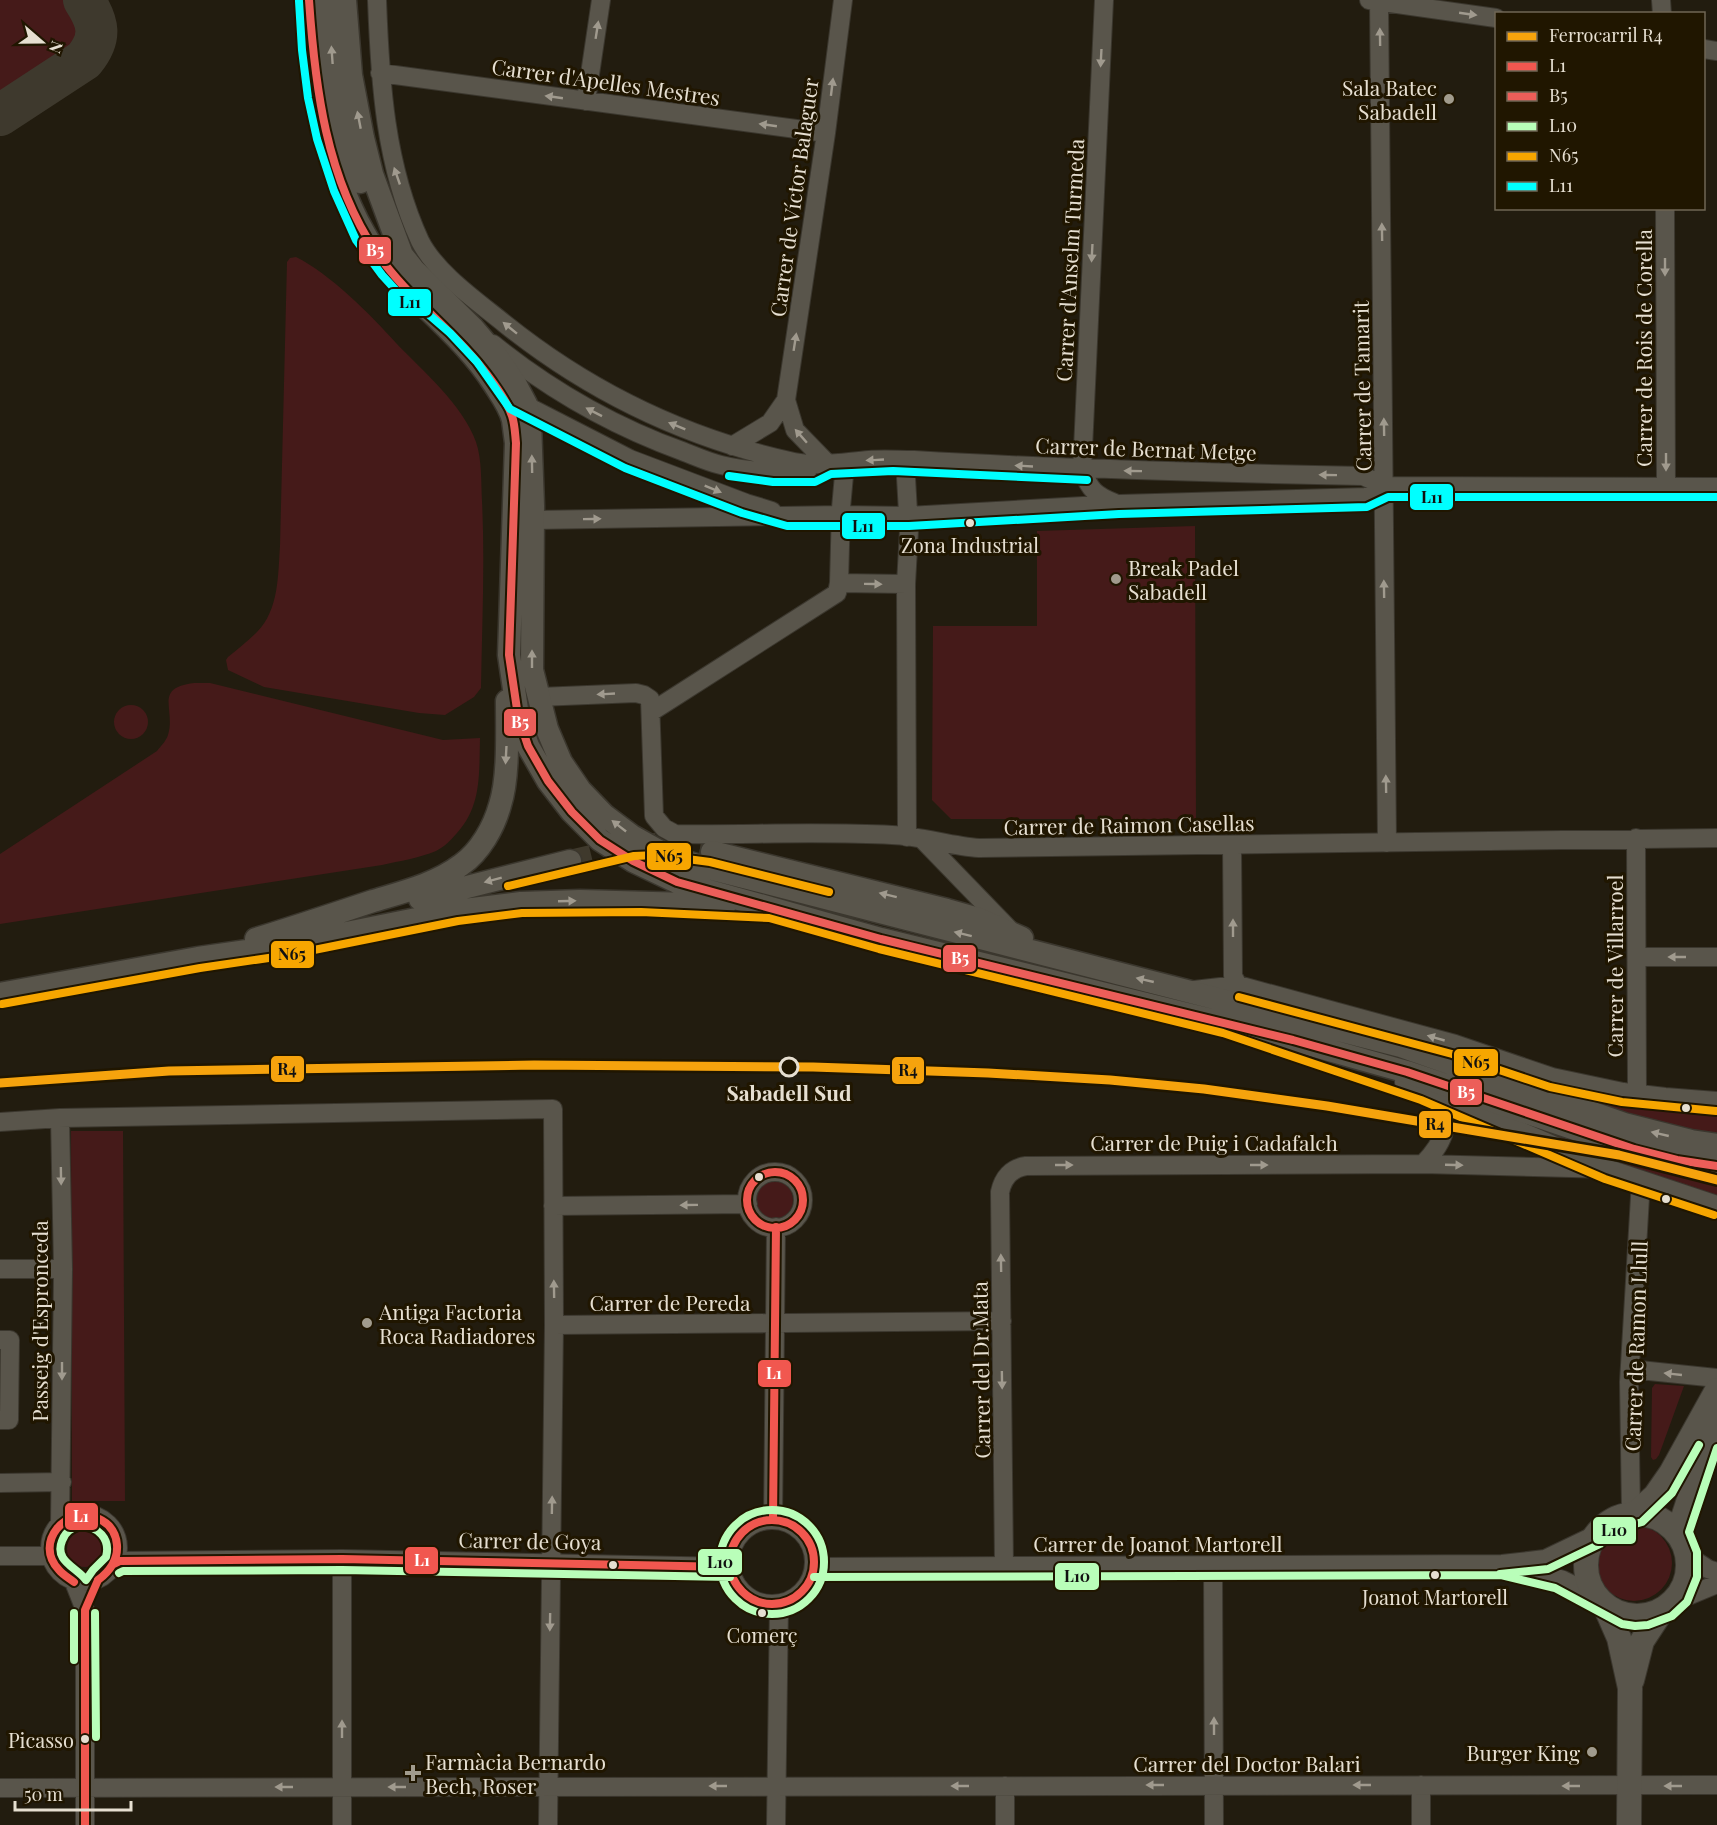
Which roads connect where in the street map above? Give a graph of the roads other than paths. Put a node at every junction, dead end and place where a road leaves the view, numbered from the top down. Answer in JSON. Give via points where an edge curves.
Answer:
{"nodes":[{"id":1,"x":309,"y":0,"type":"edge"},
{"id":2,"x":328,"y":0,"type":"edge"},
{"id":3,"x":345,"y":0,"type":"edge"},
{"id":4,"x":377,"y":0,"type":"edge"},
{"id":5,"x":601,"y":0,"type":"edge"},
{"id":6,"x":843,"y":0,"type":"edge"},
{"id":7,"x":1104,"y":0,"type":"edge"},
{"id":8,"x":1374,"y":1,"type":"edge"},
{"id":9,"x":1495,"y":18,"type":"edge"},
{"id":10,"x":380,"y":73,"type":"junction"},
{"id":11,"x":586,"y":101,"type":"junction"},
{"id":12,"x":826,"y":133,"type":"junction"},
{"id":13,"x":1665,"y":210,"type":"edge"},
{"id":14,"x":402,"y":255,"type":"junction"},
{"id":15,"x":411,"y":291,"type":"junction"},
{"id":16,"x":473,"y":328,"type":"junction"},
{"id":17,"x":786,"y":400,"type":"junction"},
{"id":18,"x":526,"y":404,"type":"junction"},
{"id":19,"x":732,"y":446,"type":"junction"},
{"id":20,"x":905,"y":460,"type":"junction"},
{"id":21,"x":837,"y":464,"type":"junction"},
{"id":22,"x":1082,"y":470,"type":"junction"},
{"id":23,"x":1385,"y":486,"type":"junction"},
{"id":24,"x":1717,"y":487,"type":"edge"},
{"id":25,"x":1666,"y":488,"type":"junction"},
{"id":26,"x":1119,"y":504,"type":"junction"},
{"id":27,"x":841,"y":515,"type":"junction"},
{"id":28,"x":788,"y":516,"type":"junction"},
{"id":29,"x":908,"y":516,"type":"junction"},
{"id":30,"x":533,"y":520,"type":"junction"},
{"id":31,"x":839,"y":583,"type":"junction"},
{"id":32,"x":906,"y":584,"type":"junction"},
{"id":33,"x":508,"y":655,"type":"junction"},
{"id":34,"x":539,"y":698,"type":"junction"},
{"id":35,"x":651,"y":712,"type":"junction"},
{"id":36,"x":915,"y":838,"type":"junction"},
{"id":37,"x":1636,"y":838,"type":"junction"},
{"id":38,"x":1717,"y":838,"type":"edge"},
{"id":39,"x":1387,"y":843,"type":"junction"},
{"id":40,"x":1232,"y":845,"type":"junction"},
{"id":41,"x":712,"y":852,"type":"tunnel mouth"},
{"id":42,"x":570,"y":861,"type":"tunnel mouth"},
{"id":43,"x":771,"y":908,"type":"junction"},
{"id":44,"x":1014,"y":934,"type":"junction"},
{"id":45,"x":1637,"y":957,"type":"junction"},
{"id":46,"x":1717,"y":957,"type":"edge"},
{"id":47,"x":198,"y":958,"type":"junction"},
{"id":48,"x":1101,"y":969,"type":"junction"},
{"id":49,"x":1238,"y":985,"type":"junction"},
{"id":50,"x":1189,"y":991,"type":"junction"},
{"id":51,"x":0,"y":994,"type":"edge"},
{"id":52,"x":1226,"y":1023,"type":"junction"},
{"id":53,"x":1431,"y":1092,"type":"junction"},
{"id":54,"x":1637,"y":1093,"type":"junction"},
{"id":55,"x":1717,"y":1101,"type":"edge"},
{"id":56,"x":60,"y":1118,"type":"junction"},
{"id":57,"x":0,"y":1122,"type":"edge"},
{"id":58,"x":1717,"y":1145,"type":"edge"},
{"id":59,"x":1423,"y":1164,"type":"junction"},
{"id":60,"x":1717,"y":1166,"type":"edge"},
{"id":61,"x":1609,"y":1169,"type":"junction"},
{"id":62,"x":1008,"y":1175,"type":"joint"},
{"id":63,"x":1641,"y":1180,"type":"junction"},
{"id":64,"x":748,"y":1204,"type":"junction"},
{"id":65,"x":1717,"y":1205,"type":"edge"},
{"id":66,"x":552,"y":1206,"type":"junction"},
{"id":67,"x":776,"y":1227,"type":"junction"},
{"id":68,"x":0,"y":1269,"type":"edge"},
{"id":69,"x":63,"y":1269,"type":"junction"},
{"id":70,"x":1002,"y":1321,"type":"junction"},
{"id":71,"x":775,"y":1323,"type":"junction"},
{"id":72,"x":554,"y":1325,"type":"junction"},
{"id":73,"x":0,"y":1340,"type":"edge"},
{"id":74,"x":1630,"y":1369,"type":"junction"},
{"id":75,"x":1717,"y":1387,"type":"edge"},
{"id":76,"x":0,"y":1420,"type":"edge"},
{"id":77,"x":62,"y":1482,"type":"junction"},
{"id":78,"x":0,"y":1483,"type":"edge"},
{"id":79,"x":1634,"y":1513,"type":"junction"},
{"id":80,"x":773,"y":1520,"type":"junction"},
{"id":81,"x":60,"y":1524,"type":"junction"},
{"id":82,"x":1678,"y":1533,"type":"junction"},
{"id":83,"x":1595,"y":1534,"type":"junction"},
{"id":84,"x":0,"y":1556,"type":"edge"},
{"id":85,"x":50,"y":1556,"type":"junction"},
{"id":86,"x":1688,"y":1556,"type":"junction"},
{"id":87,"x":342,"y":1559,"type":"junction"},
{"id":88,"x":551,"y":1563,"type":"junction"},
{"id":89,"x":114,"y":1564,"type":"junction"},
{"id":90,"x":1502,"y":1564,"type":"junction"},
{"id":91,"x":1004,"y":1566,"type":"junction"},
{"id":92,"x":1213,"y":1566,"type":"junction"},
{"id":93,"x":730,"y":1567,"type":"junction"},
{"id":94,"x":814,"y":1567,"type":"junction"},
{"id":95,"x":1717,"y":1572,"type":"edge"},
{"id":96,"x":98,"y":1580,"type":"junction"},
{"id":97,"x":74,"y":1582,"type":"junction"},
{"id":98,"x":1717,"y":1584,"type":"edge"},
{"id":99,"x":1599,"y":1600,"type":"junction"},
{"id":100,"x":779,"y":1604,"type":"junction"},
{"id":101,"x":1669,"y":1605,"type":"junction"},
{"id":102,"x":85,"y":1610,"type":"junction"},
{"id":103,"x":1630,"y":1688,"type":"junction"},
{"id":104,"x":1214,"y":1785,"type":"junction"},
{"id":105,"x":1421,"y":1785,"type":"junction"},
{"id":106,"x":1717,"y":1785,"type":"edge"},
{"id":107,"x":777,"y":1786,"type":"junction"},
{"id":108,"x":1005,"y":1786,"type":"junction"},
{"id":109,"x":1629,"y":1786,"type":"junction"},
{"id":110,"x":85,"y":1787,"type":"junction"},
{"id":111,"x":342,"y":1787,"type":"junction"},
{"id":112,"x":548,"y":1787,"type":"junction"},
{"id":113,"x":0,"y":1788,"type":"edge"},
{"id":114,"x":85,"y":1825,"type":"edge"},
{"id":115,"x":342,"y":1825,"type":"edge"},
{"id":116,"x":548,"y":1825,"type":"edge"},
{"id":117,"x":776,"y":1825,"type":"edge"},
{"id":118,"x":1005,"y":1825,"type":"edge"},
{"id":119,"x":1214,"y":1825,"type":"edge"},
{"id":120,"x":1421,"y":1825,"type":"edge"},
{"id":121,"x":1629,"y":1825,"type":"edge"}],
"edges":[{"from":1,"to":15,"type":"street","via":[[318,96],[335,162],[364,234]]},
{"from":14,"to":2,"type":"street","one_way":true,"via":[[377,221],[348,145],[333,72]]},
{"from":14,"to":3,"type":"street","one_way":true,"via":[[363,138],[351,75]]},
{"from":4,"to":10,"type":"street","name":"Carrer de Bernat Metge"},
{"from":11,"to":5,"type":"street","one_way":true},
{"from":12,"to":6,"type":"street","name":"Carrer de Víctor Balaguer","one_way":true},
{"from":7,"to":22,"type":"street","name":"Carrer d'Anselm Turmeda","one_way":true},
{"from":8,"to":9,"type":"street","one_way":true},
{"from":23,"to":8,"type":"street","name":"Carrer de Tamarit","one_way":true},
{"from":11,"to":10,"type":"street","name":"Carrer d'Apelles Mestres","one_way":true},
{"from":19,"to":10,"type":"street","name":"Carrer de Bernat Metge","one_way":true,"via":[[646,413],[576,375],[451,281],[422,244],[394,168]]},
{"from":12,"to":11,"type":"street","name":"Carrer d'Apelles Mestres","one_way":true},
{"from":17,"to":12,"type":"street","name":"Carrer de Víctor Balaguer","one_way":true},
{"from":13,"to":25,"type":"street","name":"Carrer de Rois de Corella","one_way":true},
{"from":14,"to":16,"type":"street"},
{"from":15,"to":18,"type":"street","via":[[447,315],[485,355],[517,401]]},
{"from":15,"to":33,"type":"street","via":[[482,364],[512,419],[516,443]]},
{"from":16,"to":18,"type":"street"},
{"from":21,"to":16,"type":"street","name":"Carrer de Bernat Metge","one_way":true,"via":[[815,472],[774,472],[722,465],[642,436],[538,379]]},
{"from":17,"to":19,"type":"street","name":"Carrer de Víctor Balaguer","via":[[770,423]]},
{"from":21,"to":17,"type":"street","name":"Carrer de Víctor Balaguer","one_way":true,"via":[[795,430]]},
{"from":18,"to":28,"type":"street","one_way":true,"via":[[630,459]]},
{"from":30,"to":18,"type":"street","one_way":true,"via":[[532,444]]},
{"from":19,"to":21,"type":"street","name":"Carrer de Bernat Metge","via":[[795,462]]},
{"from":20,"to":21,"type":"street","name":"Carrer de Bernat Metge","one_way":true},
{"from":22,"to":20,"type":"street","name":"Carrer de Bernat Metge","one_way":true},
{"from":20,"to":29,"type":"street"},
{"from":21,"to":27,"type":"street"},
{"from":23,"to":22,"type":"street","name":"Carrer de Bernat Metge","one_way":true,"via":[[1362,476]]},
{"from":22,"to":26,"type":"street","via":[[1088,485],[1100,497]]},
{"from":23,"to":25,"type":"street","name":"Carrer de Bernat Metge"},
{"from":23,"to":26,"type":"street","name":"Carrer de Bernat Metge","via":[[1367,497]]},
{"from":39,"to":23,"type":"street","name":"Carrer de Tamarit","one_way":true},
{"from":24,"to":25,"type":"street","name":"Carrer de Bernat Metge"},
{"from":26,"to":29,"type":"street","name":"Carrer de Bernat Metge"},
{"from":27,"to":28,"type":"street","name":"Carrer de Bernat Metge"},
{"from":27,"to":29,"type":"street","name":"Carrer de Bernat Metge"},
{"from":27,"to":31,"type":"street"},
{"from":30,"to":28,"type":"street","name":"Carrer de Bernat Metge","one_way":true},
{"from":29,"to":32,"type":"street"},
{"from":34,"to":30,"type":"street","one_way":true,"via":[[532,670]]},
{"from":31,"to":32,"type":"street","one_way":true},
{"from":31,"to":35,"type":"street","via":[[837,593]]},
{"from":32,"to":36,"type":"street"},
{"from":33,"to":43,"type":"street","via":[[518,716],[528,746],[548,782],[600,840],[677,882]]},
{"from":33,"to":47,"type":"street","one_way":true,"via":[[501,803],[493,826],[463,865],[399,893]]},
{"from":35,"to":34,"type":"street","one_way":true,"via":[[650,699],[636,693]]},
{"from":48,"to":34,"type":"street","one_way":true,"via":[[666,855],[632,836],[580,790],[561,762]]},
{"from":35,"to":36,"type":"street","name":"Carrer de Raimon Casellas","via":[[654,816],[670,832],[856,833]]},
{"from":36,"to":40,"type":"street","name":"Carrer de Raimon Casellas","via":[[979,848]]},
{"from":36,"to":44,"type":"street"},
{"from":37,"to":38,"type":"street","name":"Carrer de Raimon Casellas"},
{"from":37,"to":39,"type":"street","name":"Carrer de Raimon Casellas"},
{"from":37,"to":45,"type":"street","name":"Carrer de Villarroel"},
{"from":39,"to":40,"type":"street","name":"Carrer de Raimon Casellas"},
{"from":49,"to":40,"type":"street","one_way":true,"via":[[1233,976]]},
{"from":44,"to":41,"type":"street","one_way":true,"via":[[947,910]]},
{"from":42,"to":47,"type":"street","one_way":true},
{"from":47,"to":43,"type":"street","one_way":true,"via":[[520,903],[641,901]]},
{"from":43,"to":52,"type":"street","via":[[881,939]]},
{"from":44,"to":48,"type":"street"},
{"from":46,"to":45,"type":"street","one_way":true},
{"from":45,"to":54,"type":"street","name":"Carrer de Villarroel"},
{"from":47,"to":51,"type":"street"},
{"from":50,"to":48,"type":"street","one_way":true},
{"from":49,"to":50,"type":"street"},
{"from":54,"to":49,"type":"street","one_way":true,"via":[[1552,1077],[1445,1041]]},
{"from":58,"to":50,"type":"street","one_way":true,"via":[[1624,1124],[1410,1049]]},
{"from":52,"to":53,"type":"street","name":"Carrer de Puig i Cadafalch"},
{"from":52,"to":60,"type":"street","via":[[1407,1072],[1634,1149]]},
{"from":53,"to":59,"type":"street","via":[[1441,1103],[1446,1123],[1440,1144]]},
{"from":53,"to":61,"type":"street","name":"Carrer de Puig i Cadafalch"},
{"from":54,"to":55,"type":"street"},
{"from":56,"to":57,"type":"street"},
{"from":56,"to":66,"type":"street","via":[[553,1109]]},
{"from":56,"to":69,"type":"street","name":"Passeig d'Espronceda","one_way":true},
{"from":59,"to":61,"type":"street","name":"Carrer de Puig i Cadafalch","one_way":true},
{"from":62,"to":59,"type":"street","name":"Carrer de Puig i Cadafalch","one_way":true,"via":[[1017,1167],[1026,1166]]},
{"from":61,"to":63,"type":"street","name":"Carrer de Puig i Cadafalch"},
{"from":70,"to":62,"type":"street","name":"Carrer del Dr.Mata","one_way":true,"via":[[1000,1192]]},
{"from":63,"to":65,"type":"street","name":"Carrer de Puig i Cadafalch"},
{"from":63,"to":74,"type":"street","name":"Carrer de Ramon Llull"},
{"from":64,"to":66,"type":"street","one_way":true},
{"from":64,"to":67,"type":"street","via":[[758,1222]]},
{"from":64,"to":67,"type":"street","via":[[749,1188],[762,1174],[781,1172],[794,1179],[801,1188],[803,1206],[790,1224]]},
{"from":72,"to":66,"type":"street","one_way":true},
{"from":67,"to":71,"type":"street"},
{"from":68,"to":69,"type":"street"},
{"from":69,"to":77,"type":"street","name":"Passeig d'Espronceda","one_way":true},
{"from":70,"to":71,"type":"street","name":"Carrer de Pereda"},
{"from":70,"to":91,"type":"street","name":"Carrer del Dr.Mata","one_way":true},
{"from":71,"to":72,"type":"street","name":"Carrer de Pereda"},
{"from":71,"to":80,"type":"street"},
{"from":88,"to":72,"type":"street","one_way":true},
{"from":73,"to":76,"type":"street","via":[[9,1340],[9,1420]]},
{"from":75,"to":74,"type":"street","one_way":true},
{"from":74,"to":79,"type":"street","name":"Carrer de Ramon Llull"},
{"from":75,"to":79,"type":"main road","via":[[1667,1480]]},
{"from":75,"to":82,"type":"main road","via":[[1707,1445]]},
{"from":77,"to":78,"type":"street"},
{"from":77,"to":81,"type":"street","name":"Passeig d'Espronceda"},
{"from":79,"to":82,"type":"main road","via":[[1661,1519]]},
{"from":79,"to":83,"type":"main road","via":[[1610,1521]]},
{"from":80,"to":93,"type":"street","via":[[756,1523],[743,1531],[731,1554]]},
{"from":80,"to":94,"type":"street","via":[[797,1527],[809,1542]]},
{"from":81,"to":85,"type":"street","via":[[53,1534]]},
{"from":81,"to":89,"type":"street","via":[[85,1514],[107,1523],[117,1541]]},
{"from":82,"to":86,"type":"main road"},
{"from":83,"to":90,"type":"street","name":"Carrer de Joanot Martorell","via":[[1545,1559]]},
{"from":83,"to":99,"type":"main road","via":[[1586,1563],[1588,1581]]},
{"from":84,"to":85,"type":"street"},
{"from":85,"to":97,"type":"street","via":[[61,1574]]},
{"from":86,"to":95,"type":"street"},
{"from":86,"to":101,"type":"main road","via":[[1685,1583]]},
{"from":87,"to":88,"type":"street","name":"Carrer de Goya"},
{"from":87,"to":89,"type":"street","name":"Carrer de Goya"},
{"from":111,"to":87,"type":"street","one_way":true},
{"from":88,"to":93,"type":"street","name":"Carrer de Goya"},
{"from":88,"to":112,"type":"street","one_way":true},
{"from":89,"to":96,"type":"street"},
{"from":90,"to":92,"type":"street","name":"Carrer de Joanot Martorell"},
{"from":90,"to":99,"type":"street","name":"Carrer de Joanot Martorell","via":[[1525,1567],[1576,1585]]},
{"from":91,"to":92,"type":"street","name":"Carrer de Joanot Martorell"},
{"from":91,"to":94,"type":"street","name":"Carrer de Joanot Martorell"},
{"from":104,"to":92,"type":"street","one_way":true},
{"from":93,"to":100,"type":"street","via":[[736,1585],[746,1595],[764,1604]]},
{"from":94,"to":100,"type":"street","via":[[802,1592]]},
{"from":96,"to":97,"type":"street"},
{"from":96,"to":102,"type":"street"},
{"from":97,"to":102,"type":"street"},
{"from":98,"to":101,"type":"street"},
{"from":99,"to":101,"type":"main road","via":[[1630,1616],[1641,1617]]},
{"from":99,"to":103,"type":"main road","via":[[1619,1638]]},
{"from":100,"to":107,"type":"street"},
{"from":101,"to":103,"type":"main road","via":[[1642,1641]]},
{"from":102,"to":110,"type":"street"},
{"from":103,"to":109,"type":"main road"},
{"from":105,"to":104,"type":"street","name":"Carrer del Doctor Balari","one_way":true},
{"from":104,"to":108,"type":"street","name":"Carrer del Doctor Balari","one_way":true},
{"from":104,"to":119,"type":"street"},
{"from":109,"to":105,"type":"street","name":"Carrer del Doctor Balari","one_way":true},
{"from":105,"to":120,"type":"street"},
{"from":106,"to":109,"type":"street","name":"Carrer del Doctor Balari","one_way":true},
{"from":108,"to":107,"type":"street","name":"Carrer del Doctor Balari","one_way":true},
{"from":107,"to":112,"type":"street","name":"Carrer del Doctor Balari","one_way":true},
{"from":107,"to":117,"type":"street"},
{"from":108,"to":118,"type":"street"},
{"from":109,"to":121,"type":"main road"},
{"from":111,"to":110,"type":"street","name":"Carrer del Doctor Balari","one_way":true},
{"from":110,"to":113,"type":"street","name":"Carrer del Doctor Balari"},
{"from":110,"to":114,"type":"street"},
{"from":112,"to":111,"type":"street","name":"Carrer del Doctor Balari","one_way":true},
{"from":111,"to":115,"type":"street"},
{"from":112,"to":116,"type":"street"}]}
